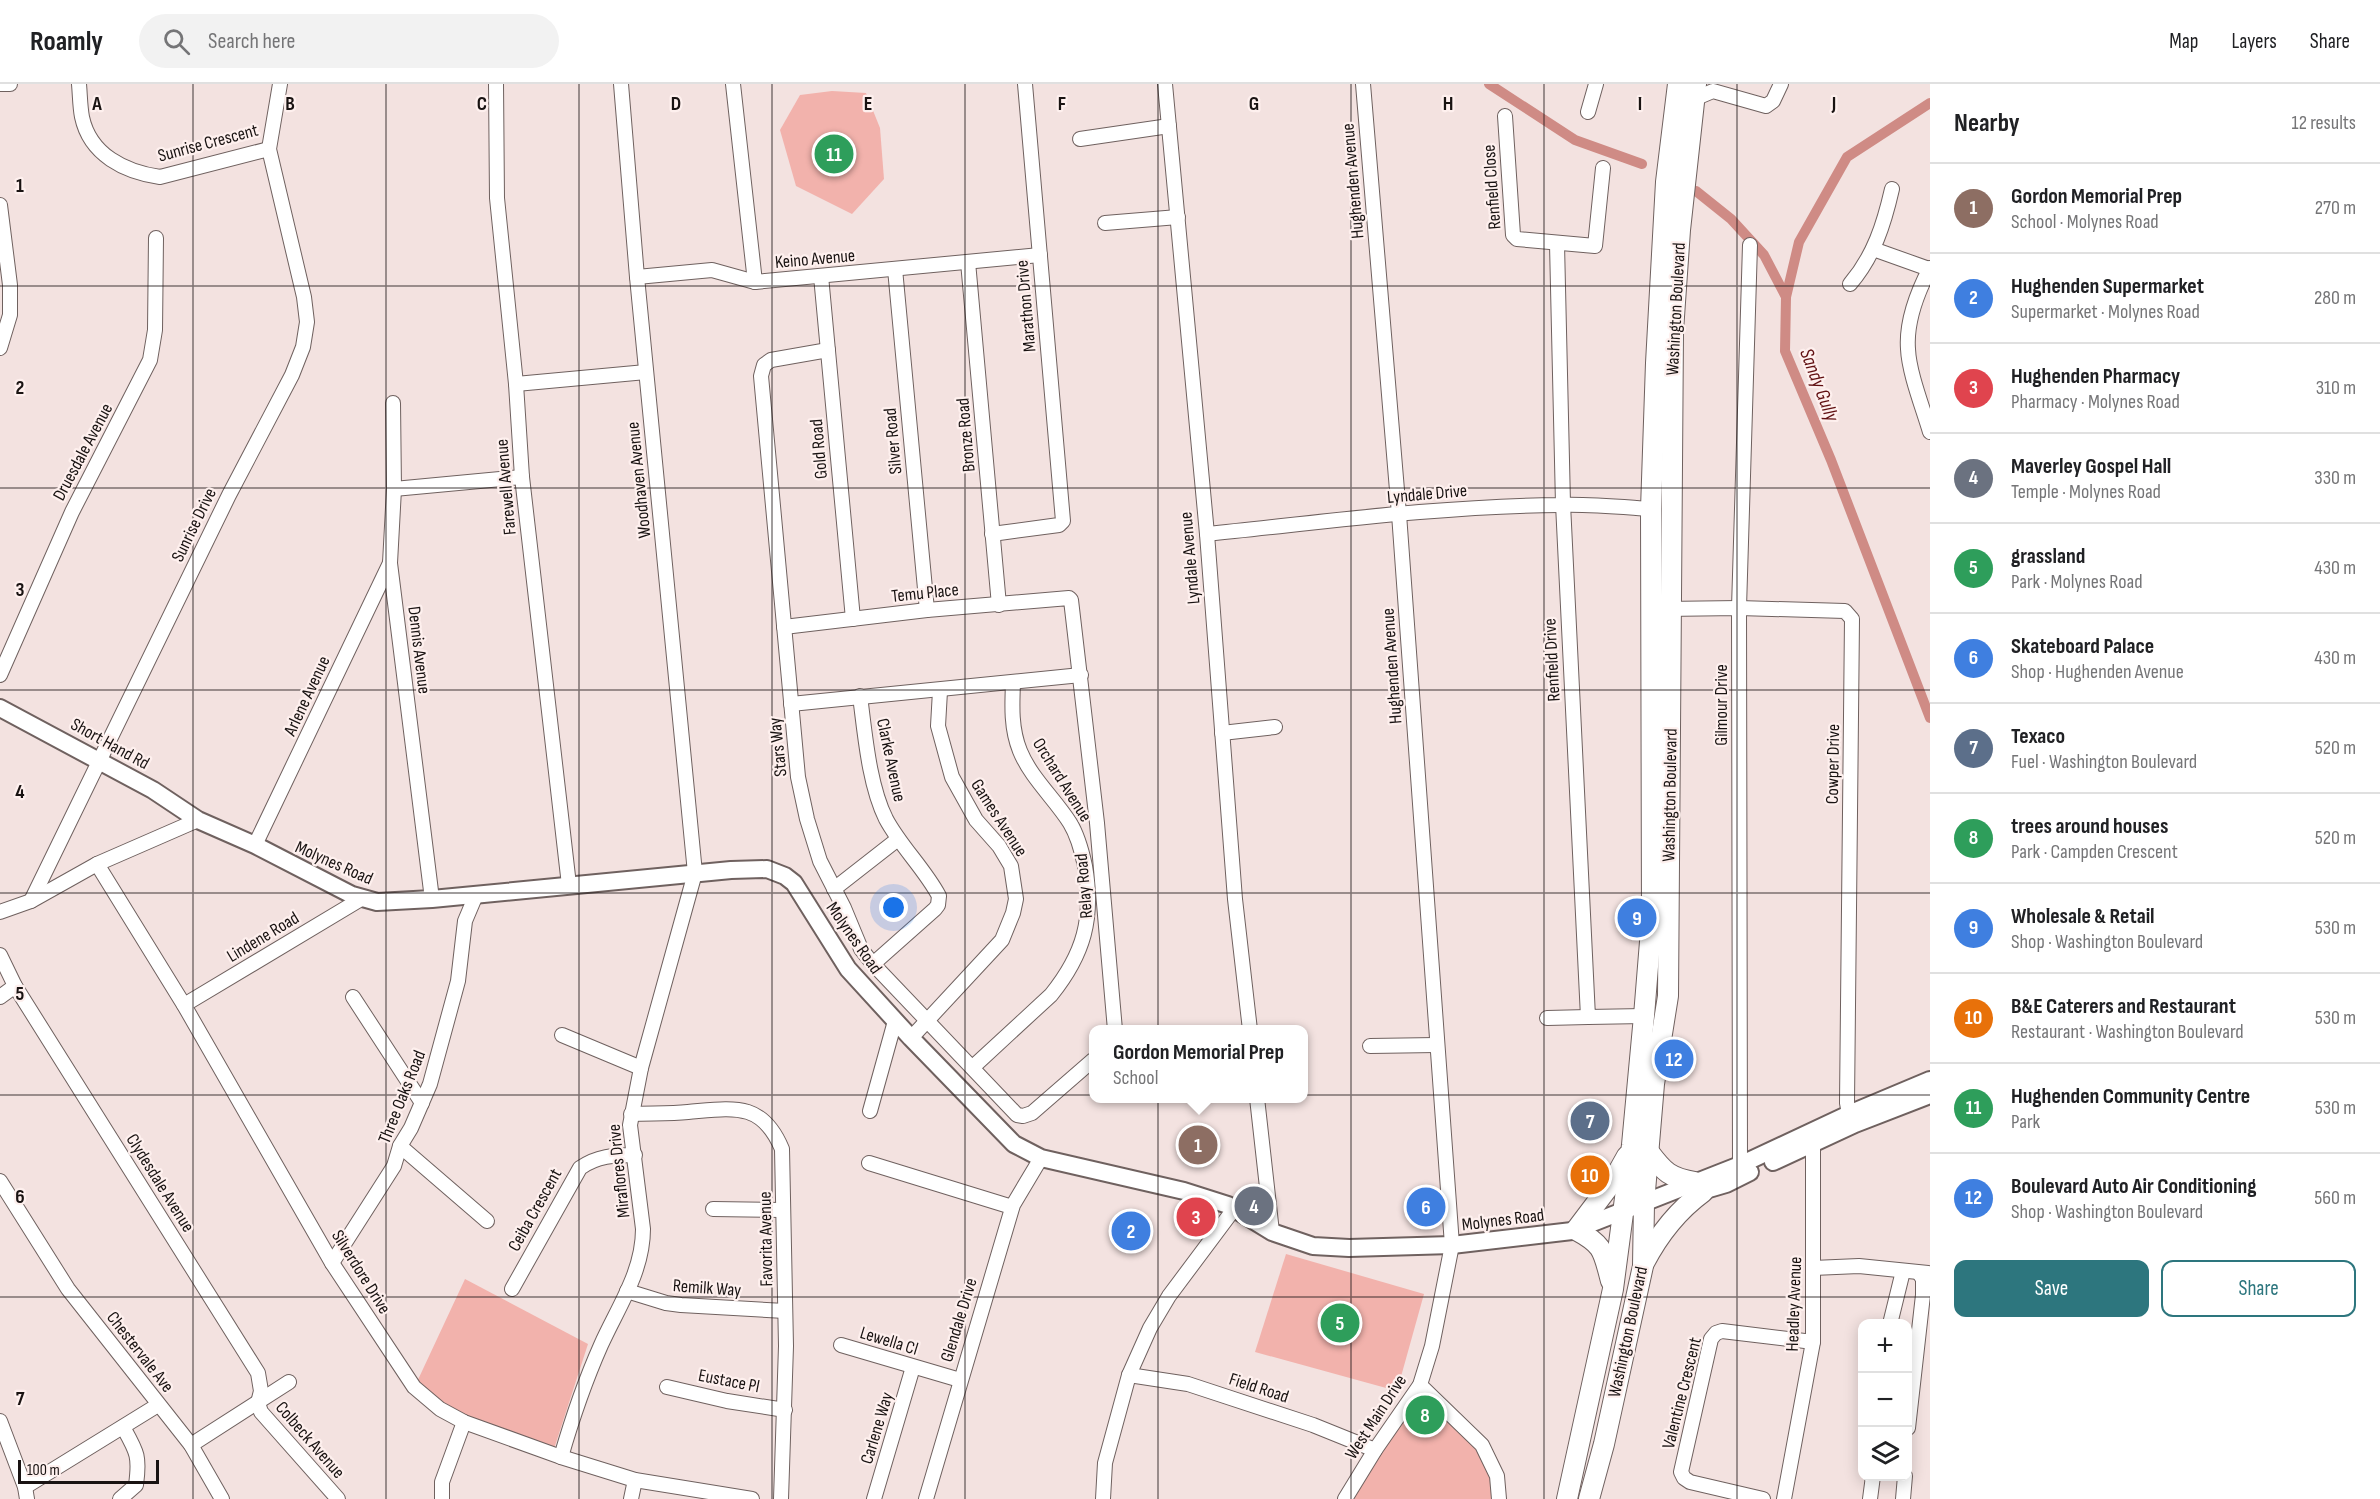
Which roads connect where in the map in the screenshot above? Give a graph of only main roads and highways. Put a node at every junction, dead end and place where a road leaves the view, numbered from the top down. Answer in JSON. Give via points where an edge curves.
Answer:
{"nodes":[{"id":1,"x":1678,"y":84,"type":"edge"},
{"id":2,"x":1695,"y":92,"type":"edge"},
{"id":3,"x":1660,"y":609,"type":"junction"},
{"id":4,"x":0,"y":708,"type":"edge"},
{"id":5,"x":198,"y":820,"type":"joint"},
{"id":6,"x":1930,"y":1080,"type":"edge"},
{"id":7,"x":1930,"y":1095,"type":"edge"},
{"id":8,"x":1640,"y":1149,"type":"junction"},
{"id":9,"x":1699,"y":1187,"type":"junction"},
{"id":10,"x":1644,"y":1203,"type":"junction"},
{"id":11,"x":1624,"y":1212,"type":"junction"},
{"id":12,"x":1576,"y":1230,"type":"junction"},
{"id":13,"x":1643,"y":1266,"type":"junction"},
{"id":14,"x":1613,"y":1289,"type":"junction"},
{"id":15,"x":1567,"y":1499,"type":"edge"},
{"id":16,"x":1589,"y":1499,"type":"edge"}],
"edges":[{"from":1,"to":3,"type":"highway","name":"Washington Boulevard","via":[[1666,182],[1656,363],[1651,509]]},
{"from":2,"to":3,"type":"highway","name":"Washington Boulevard","via":[[1673,331]]},
{"from":3,"to":8,"type":"highway","name":"Washington Boulevard","via":[[1652,917]]},
{"from":3,"to":8,"type":"highway","name":"Washington Boulevard","via":[[1668,996]]},
{"from":4,"to":5,"type":"main road","name":"Short Hand Rd","via":[[153,790]]},
{"from":5,"to":12,"type":"main road","name":"Molynes Road","via":[[361,899],[384,902],[766,869],[794,883],[848,969],[1004,1136],[1041,1158],[1184,1191],[1234,1209],[1272,1232],[1313,1246],[1452,1245]]},
{"from":6,"to":9,"type":"main road","name":"Molynes Road","via":[[1849,1114]]},
{"from":7,"to":9,"type":"main road","name":"Molynes Road"},
{"from":8,"to":9,"type":"highway","via":[[1665,1172]]},
{"from":8,"to":10,"type":"highway","name":"Washington Boulevard"},
{"from":8,"to":11,"type":"highway","name":"Washington Boulevard"},
{"from":8,"to":12,"type":"highway"},
{"from":9,"to":10,"type":"main road","name":"Molynes Road"},
{"from":9,"to":13,"type":"highway","via":[[1652,1247]]},
{"from":10,"to":11,"type":"main road","name":"Molynes Road"},
{"from":10,"to":13,"type":"highway","name":"Washington Boulevard"},
{"from":11,"to":12,"type":"main road","name":"Molynes Road"},
{"from":11,"to":14,"type":"highway","name":"Washington Boulevard"},
{"from":12,"to":14,"type":"highway","via":[[1600,1247]]},
{"from":13,"to":16,"type":"highway","name":"Washington Boulevard"},
{"from":14,"to":15,"type":"highway","name":"Washington Boulevard"}]}
